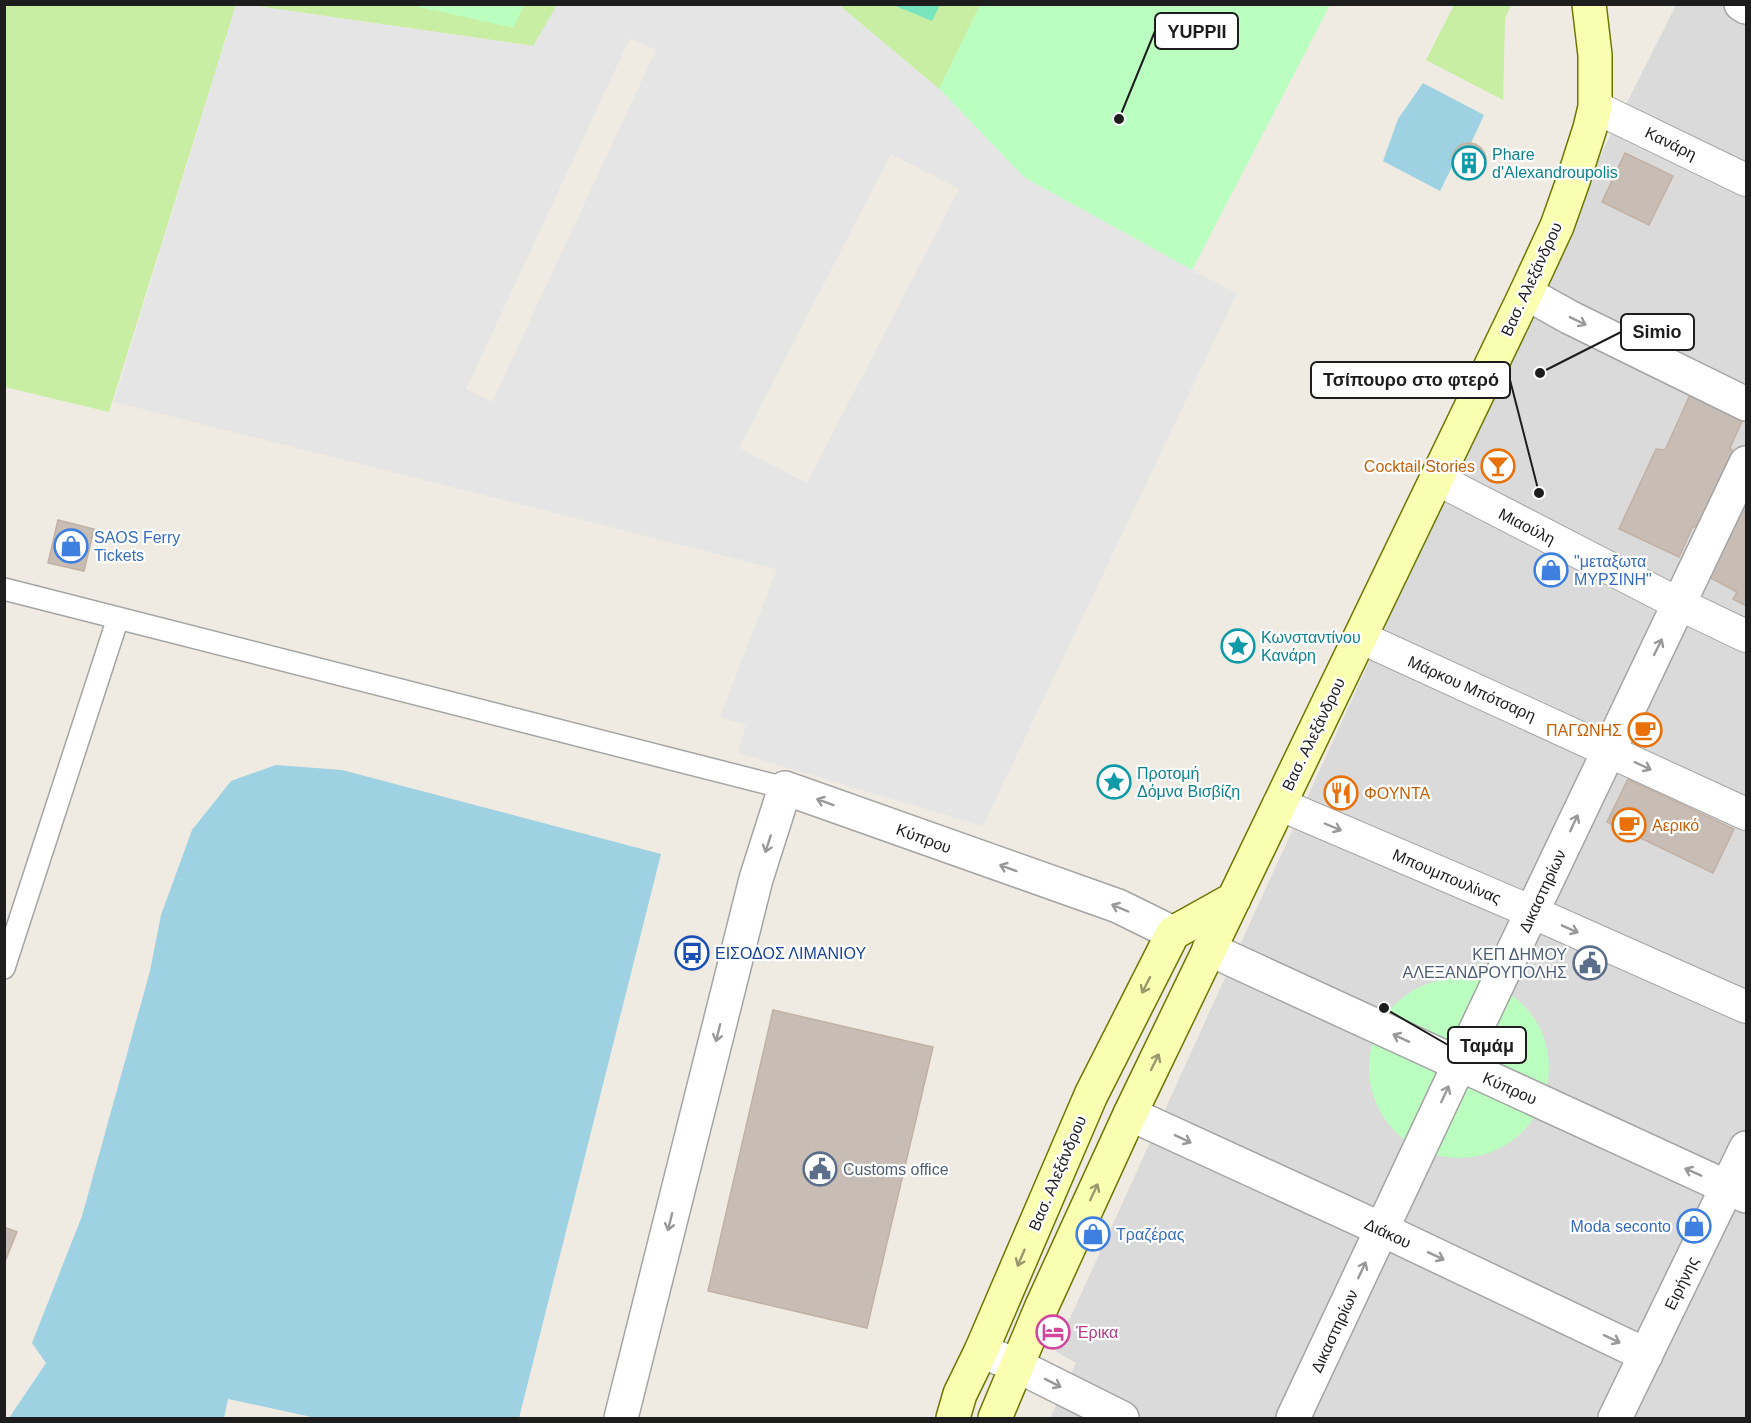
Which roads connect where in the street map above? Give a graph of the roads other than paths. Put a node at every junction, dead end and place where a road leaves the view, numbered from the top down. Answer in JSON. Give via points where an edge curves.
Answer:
{"nodes":[{"id":1,"x":1589,"y":4,"type":"edge"},
{"id":2,"x":1741,"y":4,"type":"edge"},
{"id":3,"x":1746,"y":7,"type":"edge"},
{"id":4,"x":1595,"y":107,"type":"junction"},
{"id":5,"x":1746,"y":180,"type":"edge"},
{"id":6,"x":1526,"y":293,"type":"junction"},
{"id":7,"x":1746,"y":404,"type":"edge"},
{"id":8,"x":1746,"y":463,"type":"edge"},
{"id":9,"x":1437,"y":479,"type":"junction"},
{"id":10,"x":4,"y":589,"type":"edge"},
{"id":11,"x":1679,"y":604,"type":"junction"},
{"id":12,"x":118,"y":618,"type":"junction"},
{"id":13,"x":1746,"y":636,"type":"edge"},
{"id":14,"x":1360,"y":637,"type":"junction"},
{"id":15,"x":1609,"y":750,"type":"junction"},
{"id":16,"x":785,"y":788,"type":"junction"},
{"id":17,"x":1279,"y":804,"type":"junction"},
{"id":18,"x":1746,"y":814,"type":"edge"},
{"id":19,"x":1234,"y":898,"type":"junction"},
{"id":20,"x":1532,"y":912,"type":"junction"},
{"id":21,"x":1173,"y":933,"type":"junction"},
{"id":22,"x":1209,"y":949,"type":"junction"},
{"id":23,"x":4,"y":968,"type":"edge"},
{"id":24,"x":1746,"y":1007,"type":"edge"},
{"id":25,"x":1459,"y":1065,"type":"junction"},
{"id":26,"x":1130,"y":1114,"type":"junction"},
{"id":27,"x":1746,"y":1148,"type":"edge"},
{"id":28,"x":1737,"y":1191,"type":"edge"},
{"id":29,"x":1381,"y":1229,"type":"junction"},
{"id":30,"x":981,"y":1351,"type":"junction"},
{"id":31,"x":1646,"y":1355,"type":"junction"},
{"id":32,"x":1016,"y":1365,"type":"junction"},
{"id":33,"x":621,"y":1419,"type":"edge"},
{"id":34,"x":953,"y":1419,"type":"edge"},
{"id":35,"x":995,"y":1419,"type":"edge"},
{"id":36,"x":1122,"y":1419,"type":"edge"},
{"id":37,"x":1293,"y":1419,"type":"edge"},
{"id":38,"x":1615,"y":1419,"type":"edge"}],
"edges":[{"from":1,"to":4,"type":"main road","name":"Βασ. Αλεξάνδρου","via":[[1595,55]]},
{"from":2,"to":3,"type":"street"},
{"from":4,"to":5,"type":"street","name":"Κανάρη"},
{"from":4,"to":6,"type":"main road","name":"Βασ. Αλεξάνδρου","via":[[1557,226]]},
{"from":6,"to":7,"type":"street","one_way":true},
{"from":6,"to":9,"type":"main road","name":"Βασ. Αλεξάνδρου"},
{"from":8,"to":11,"type":"street","name":"Δικαστηρίων"},
{"from":9,"to":11,"type":"street","name":"Μιαούλη"},
{"from":9,"to":14,"type":"main road","name":"Βασ. Αλεξάνδρου"},
{"from":10,"to":12,"type":"lane"},
{"from":11,"to":13,"type":"street","name":"Μιαούλη"},
{"from":15,"to":11,"type":"street","name":"Δικαστηρίων","one_way":true},
{"from":12,"to":16,"type":"lane"},
{"from":12,"to":23,"type":"lane"},
{"from":14,"to":15,"type":"street","name":"Μάρκου Μπότσαρη"},
{"from":14,"to":17,"type":"main road","name":"Βασ. Αλεξάνδρου"},
{"from":15,"to":18,"type":"street","name":"Μάρκου Μπότσαρη","one_way":true},
{"from":20,"to":15,"type":"street","name":"Δικαστηρίων","one_way":true},
{"from":21,"to":16,"type":"street","name":"Κύπρου","one_way":true,"via":[[1118,906]]},
{"from":16,"to":33,"type":"street","one_way":true,"via":[[756,879]]},
{"from":17,"to":19,"type":"main road","name":"Βασ. Αλεξάνδρου"},
{"from":17,"to":20,"type":"street","name":"Μπουμπουλίνας","one_way":true},
{"from":19,"to":21,"type":"main road"},
{"from":19,"to":22,"type":"main road","name":"Βασ. Αλεξάνδρου"},
{"from":20,"to":24,"type":"street","name":"Μπουμπουλίνας","one_way":true},
{"from":20,"to":25,"type":"street","name":"Δικαστηρίων"},
{"from":21,"to":22,"type":"lane"},
{"from":21,"to":30,"type":"main road","name":"Βασ. Αλεξάνδρου","one_way":true,"via":[[1091,1095]]},
{"from":25,"to":22,"type":"street","name":"Κύπρου","one_way":true},
{"from":26,"to":22,"type":"main road","name":"Βασ. Αλεξάνδρου","one_way":true},
{"from":28,"to":25,"type":"street","name":"Κύπρου","one_way":true},
{"from":29,"to":25,"type":"street","name":"Δικαστηρίων","one_way":true},
{"from":26,"to":29,"type":"street","name":"Διάκου","one_way":true},
{"from":32,"to":26,"type":"main road","name":"Βασ. Αλεξάνδρου","one_way":true},
{"from":27,"to":28,"type":"street","name":"Ειρήνης"},
{"from":28,"to":31,"type":"street","name":"Ειρήνης"},
{"from":29,"to":31,"type":"street","name":"Διάκου","one_way":true},
{"from":37,"to":29,"type":"street","name":"Δικαστηρίων","one_way":true},
{"from":30,"to":32,"type":"street"},
{"from":30,"to":34,"type":"main road","name":"Βασ. Αλεξάνδρου","via":[[960,1394]]},
{"from":31,"to":38,"type":"street","name":"Ειρήνης"},
{"from":32,"to":35,"type":"main road","name":"Βασ. Αλεξάνδρου"},
{"from":32,"to":36,"type":"street","one_way":true}]}
